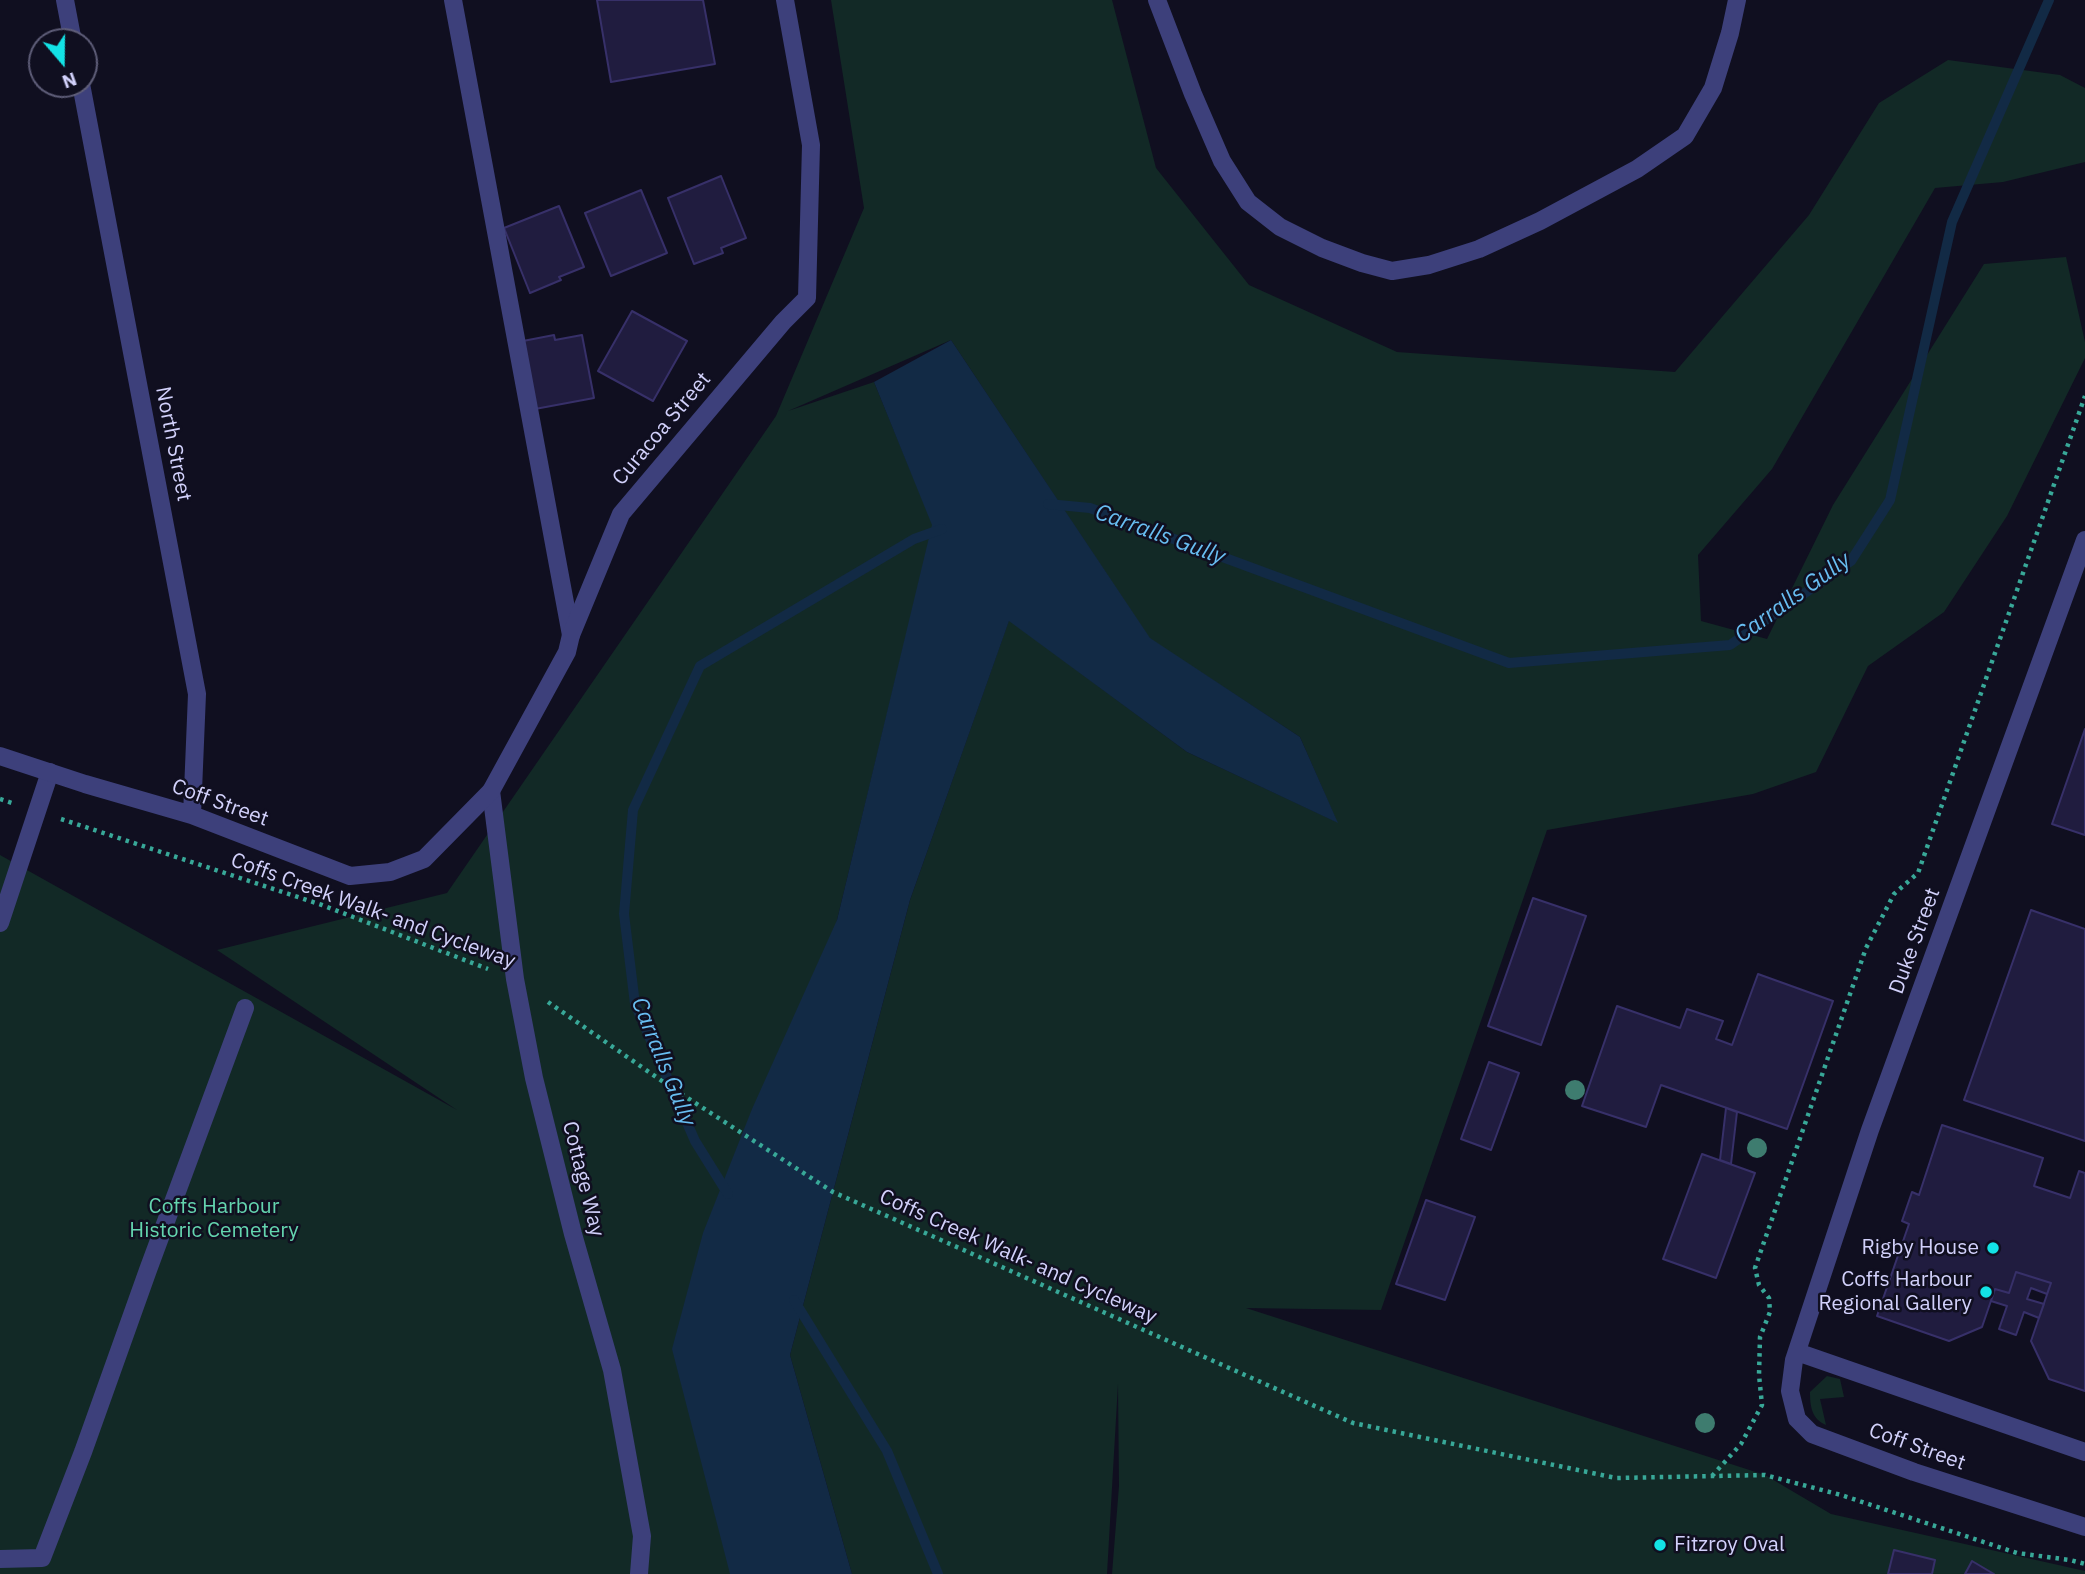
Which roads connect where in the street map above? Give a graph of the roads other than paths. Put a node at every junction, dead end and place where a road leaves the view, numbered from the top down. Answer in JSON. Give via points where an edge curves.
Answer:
{"nodes":[{"id":1,"x":65,"y":0,"type":"edge"},
{"id":2,"x":453,"y":0,"type":"edge"},
{"id":3,"x":785,"y":0,"type":"edge"},
{"id":4,"x":1157,"y":0,"type":"edge"},
{"id":5,"x":1737,"y":0,"type":"edge"},
{"id":6,"x":70,"y":28,"type":"edge"},
{"id":7,"x":84,"y":98,"type":"edge"},
{"id":8,"x":2085,"y":540,"type":"edge"},
{"id":9,"x":571,"y":635,"type":"junction"},
{"id":10,"x":0,"y":755,"type":"edge"},
{"id":11,"x":50,"y":772,"type":"junction"},
{"id":12,"x":491,"y":792,"type":"junction"},
{"id":13,"x":192,"y":815,"type":"junction"},
{"id":14,"x":424,"y":859,"type":"joint"},
{"id":15,"x":0,"y":923,"type":"edge"},
{"id":16,"x":245,"y":1008,"type":"dead end"},
{"id":17,"x":1795,"y":1356,"type":"junction"},
{"id":18,"x":2085,"y":1452,"type":"edge"},
{"id":19,"x":2085,"y":1527,"type":"edge"},
{"id":20,"x":0,"y":1559,"type":"edge"},
{"id":21,"x":42,"y":1566,"type":"edge"},
{"id":22,"x":639,"y":1574,"type":"edge"}],
"edges":[{"from":1,"to":6,"type":"street"},
{"from":2,"to":9,"type":"street"},
{"from":3,"to":9,"type":"street","name":"Curacoa Street","via":[[811,145],[807,298],[621,514]]},
{"from":4,"to":5,"type":"street","via":[[1222,161],[1248,202],[1280,227],[1322,248],[1392,271],[1479,249],[1540,221],[1637,169],[1685,136],[1713,88]]},
{"from":7,"to":13,"type":"street","name":"North Street","via":[[197,694]]},
{"from":8,"to":17,"type":"street","name":"Duke Street","via":[[1870,1130]]},
{"from":9,"to":12,"type":"street","name":"Curacoa Street","via":[[567,652]]},
{"from":10,"to":11,"type":"street","name":"Coff Street"},
{"from":11,"to":13,"type":"street","name":"Coff Street"},
{"from":11,"to":15,"type":"street"},
{"from":12,"to":14,"type":"street","name":"Curacoa Street"},
{"from":12,"to":22,"type":"street","name":"Cottage Way","via":[[515,979],[534,1079],[612,1370],[642,1536]]},
{"from":13,"to":14,"type":"street","name":"Coff Street","via":[[350,876],[390,872]]},
{"from":16,"to":21,"type":"street"},
{"from":17,"to":18,"type":"street"},
{"from":17,"to":19,"type":"street","name":"Coff Street","via":[[1790,1391],[1797,1419],[1812,1434]]},
{"from":20,"to":21,"type":"street"}]}
